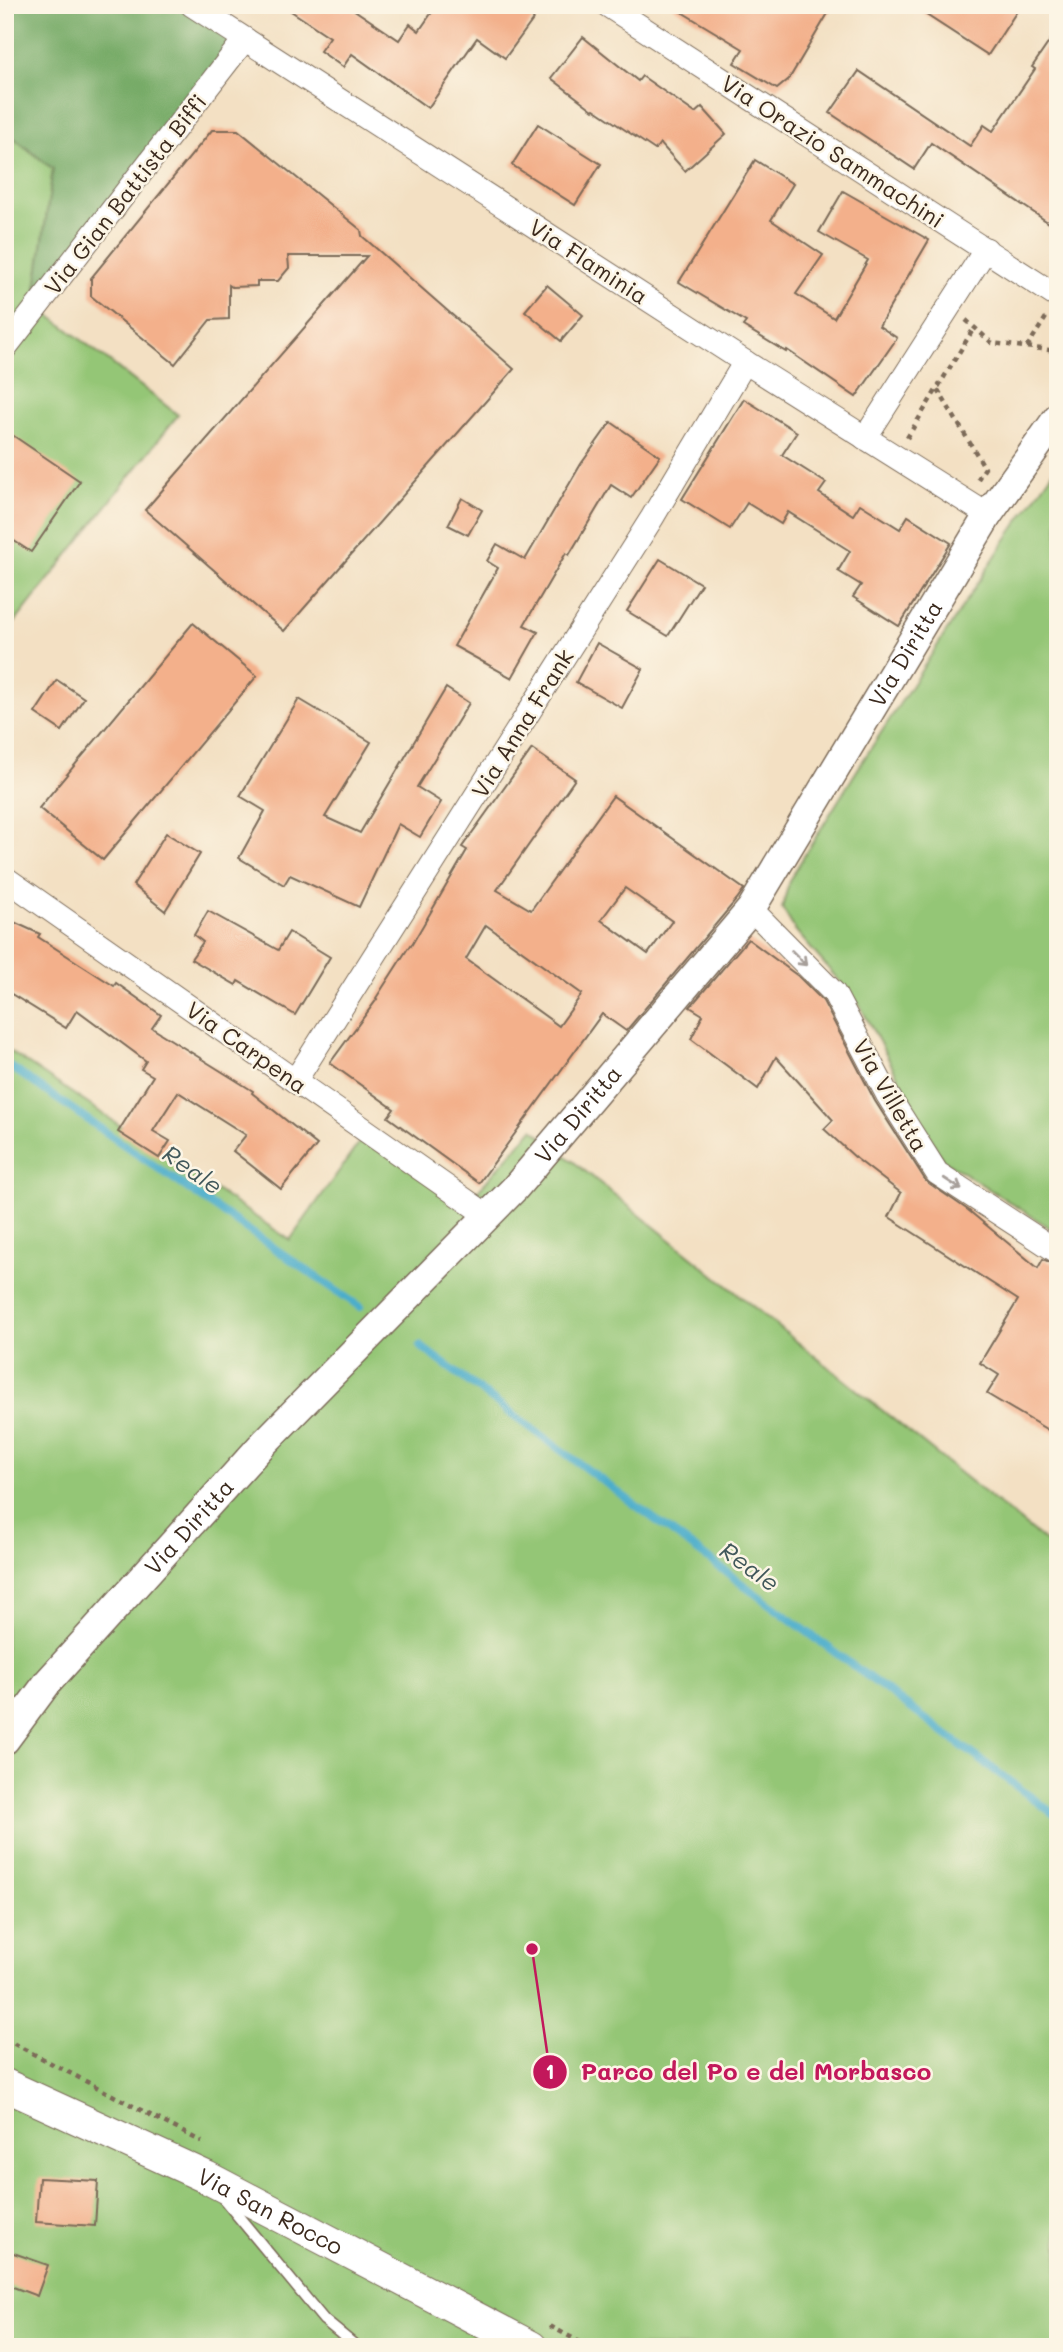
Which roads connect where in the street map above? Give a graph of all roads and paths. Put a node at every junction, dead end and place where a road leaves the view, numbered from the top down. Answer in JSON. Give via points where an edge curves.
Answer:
{"nodes":[{"id":1,"x":192,"y":5,"type":"edge"},
{"id":2,"x":607,"y":5,"type":"edge"},
{"id":3,"x":1049,"y":5,"type":"edge"},
{"id":4,"x":1058,"y":11,"type":"edge"},
{"id":5,"x":245,"y":39,"type":"junction"},
{"id":6,"x":986,"y":249,"type":"junction"},
{"id":7,"x":950,"y":303,"type":"junction"},
{"id":8,"x":1055,"y":303,"type":"edge"},
{"id":9,"x":974,"y":328,"type":"junction"},
{"id":10,"x":1027,"y":347,"type":"junction"},
{"id":11,"x":5,"y":348,"type":"edge"},
{"id":12,"x":1058,"y":351,"type":"edge"},
{"id":13,"x":745,"y":362,"type":"junction"},
{"id":14,"x":938,"y":390,"type":"junction"},
{"id":15,"x":1058,"y":417,"type":"edge"},
{"id":16,"x":865,"y":438,"type":"junction"},
{"id":17,"x":895,"y":457,"type":"junction"},
{"id":18,"x":976,"y":508,"type":"junction"},
{"id":19,"x":5,"y":878,"type":"edge"},
{"id":20,"x":751,"y":909,"type":"junction"},
{"id":21,"x":295,"y":1081,"type":"junction"},
{"id":22,"x":488,"y":1216,"type":"junction"},
{"id":23,"x":1058,"y":1252,"type":"edge"},
{"id":24,"x":5,"y":1740,"type":"edge"},
{"id":25,"x":5,"y":2085,"type":"edge"},
{"id":26,"x":206,"y":2177,"type":"junction"},
{"id":27,"x":357,"y":2347,"type":"edge"},
{"id":28,"x":531,"y":2347,"type":"edge"}],
"edges":[{"from":1,"to":5,"type":"street","name":"Via Flaminia"},
{"from":2,"to":6,"type":"street","name":"Via Orazio Sammachini"},
{"from":3,"to":4,"type":"path"},
{"from":5,"to":11,"type":"street","name":"Via Gian Battista Biffi"},
{"from":5,"to":13,"type":"street","name":"Via Flaminia"},
{"from":6,"to":7,"type":"street"},
{"from":6,"to":8,"type":"street","name":"Via Orazio Sammachini"},
{"from":7,"to":9,"type":"path"},
{"from":7,"to":16,"type":"street"},
{"from":8,"to":10,"type":"path"},
{"from":9,"to":10,"type":"path","via":[[992,343]]},
{"from":9,"to":14,"type":"path"},
{"from":10,"to":12,"type":"path"},
{"from":13,"to":16,"type":"street","name":"Via Flaminia"},
{"from":13,"to":21,"type":"street","name":"Via Anna Frank","via":[[652,518]]},
{"from":14,"to":17,"type":"path"},
{"from":14,"to":18,"type":"path","via":[[985,468]]},
{"from":15,"to":18,"type":"street","name":"Via Diritta"},
{"from":16,"to":17,"type":"street","name":"Via Flaminia"},
{"from":17,"to":18,"type":"street","name":"Via Flaminia"},
{"from":18,"to":20,"type":"street","name":"Via Diritta"},
{"from":19,"to":21,"type":"street","name":"Via Carpena"},
{"from":20,"to":22,"type":"street","name":"Via Diritta"},
{"from":20,"to":23,"type":"street","name":"Via Villetta","one_way":true,"via":[[834,993],[887,1094],[937,1173]]},
{"from":21,"to":22,"type":"street","name":"Via Carpena"},
{"from":22,"to":24,"type":"street","name":"Via Diritta","via":[[262,1444],[48,1682]]},
{"from":25,"to":26,"type":"main road","name":"Via San Rocco"},
{"from":26,"to":27,"type":"lane","via":[[324,2320]]},
{"from":26,"to":28,"type":"main road","name":"Via San Rocco"}]}
